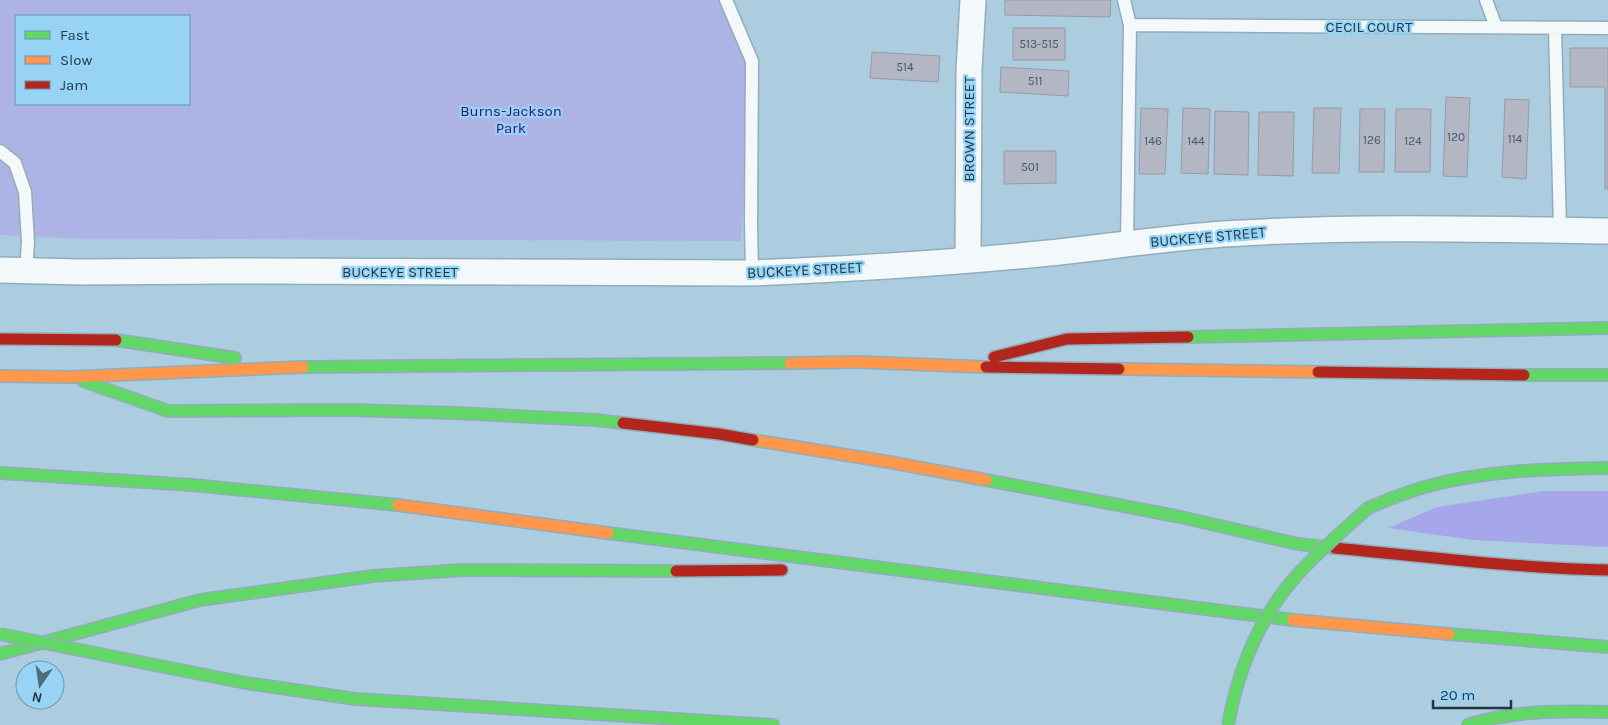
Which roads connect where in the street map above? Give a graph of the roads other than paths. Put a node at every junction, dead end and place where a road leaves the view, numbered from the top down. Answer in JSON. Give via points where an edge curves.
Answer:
{"nodes":[{"id":1,"x":726,"y":0,"type":"edge"},
{"id":2,"x":973,"y":0,"type":"edge"},
{"id":3,"x":1124,"y":0,"type":"edge"},
{"id":4,"x":1486,"y":0,"type":"edge"},
{"id":5,"x":1130,"y":25,"type":"junction"},
{"id":6,"x":1496,"y":27,"type":"junction"},
{"id":7,"x":1555,"y":28,"type":"junction"},
{"id":8,"x":1608,"y":28,"type":"edge"},
{"id":9,"x":0,"y":151,"type":"edge"},
{"id":10,"x":1560,"y":230,"type":"junction"},
{"id":11,"x":1608,"y":230,"type":"edge"},
{"id":12,"x":1128,"y":244,"type":"junction"},
{"id":13,"x":968,"y":259,"type":"junction"},
{"id":14,"x":0,"y":270,"type":"edge"},
{"id":15,"x":26,"y":271,"type":"junction"},
{"id":16,"x":752,"y":273,"type":"junction"},
{"id":17,"x":1608,"y":328,"type":"edge"},
{"id":18,"x":0,"y":339,"type":"edge"},
{"id":19,"x":957,"y":366,"type":"junction"},
{"id":20,"x":301,"y":367,"type":"junction"},
{"id":21,"x":1608,"y":375,"type":"edge"},
{"id":22,"x":0,"y":376,"type":"edge"},
{"id":23,"x":70,"y":377,"type":"junction"},
{"id":24,"x":1608,"y":468,"type":"edge"},
{"id":25,"x":0,"y":473,"type":"edge"},
{"id":26,"x":886,"y":569,"type":"junction"},
{"id":27,"x":1608,"y":570,"type":"edge"},
{"id":28,"x":0,"y":634,"type":"edge"},
{"id":29,"x":1608,"y":647,"type":"edge"},
{"id":30,"x":0,"y":654,"type":"edge"},
{"id":31,"x":1608,"y":712,"type":"edge"},
{"id":32,"x":773,"y":725,"type":"edge"},
{"id":33,"x":1228,"y":725,"type":"edge"},
{"id":34,"x":1468,"y":725,"type":"edge"}],
"edges":[{"from":1,"to":16,"type":"lane","via":[[752,60]]},
{"from":2,"to":13,"type":"street","name":"BROWN STREET","via":[[969,70]]},
{"from":3,"to":5,"type":"lane"},
{"from":4,"to":6,"type":"lane"},
{"from":5,"to":6,"type":"lane","name":"CECIL COURT"},
{"from":5,"to":12,"type":"lane"},
{"from":6,"to":7,"type":"lane","name":"CECIL COURT"},
{"from":7,"to":8,"type":"lane","name":"CECIL COURT"},
{"from":7,"to":10,"type":"lane"},
{"from":9,"to":15,"type":"lane","via":[[15,163],[25,192]]},
{"from":10,"to":11,"type":"street","name":"BUCKEYE STREET"},
{"from":10,"to":12,"type":"street","name":"BUCKEYE STREET","via":[[1320,229]]},
{"from":12,"to":13,"type":"street","name":"BUCKEYE STREET"},
{"from":13,"to":16,"type":"street","name":"BUCKEYE STREET"},
{"from":14,"to":15,"type":"street","name":"BUCKEYE STREET"},
{"from":15,"to":16,"type":"street","name":"BUCKEYE STREET"},
{"from":17,"to":19,"type":"highway","via":[[1067,339]]},
{"from":18,"to":20,"type":"highway","via":[[118,340]]},
{"from":19,"to":20,"type":"highway","via":[[859,362]]},
{"from":19,"to":21,"type":"highway"},
{"from":20,"to":23,"type":"highway"},
{"from":22,"to":23,"type":"highway"},
{"from":23,"to":27,"type":"highway","via":[[168,411],[464,413],[595,420],[720,434],[1176,516],[1298,544],[1446,559]]},
{"from":24,"to":33,"type":"highway","bridge":true,"via":[[1466,477],[1411,491],[1368,508],[1310,561],[1266,619],[1246,660]]},
{"from":25,"to":26,"type":"highway","via":[[192,485],[405,506]]},
{"from":26,"to":29,"type":"highway","via":[[1317,623]]},
{"from":26,"to":30,"type":"highway","via":[[463,570],[373,576],[200,600]]},
{"from":28,"to":32,"type":"highway","bridge":true,"via":[[246,683],[356,700]]},
{"from":31,"to":34,"type":"highway","via":[[1544,711]]}]}
